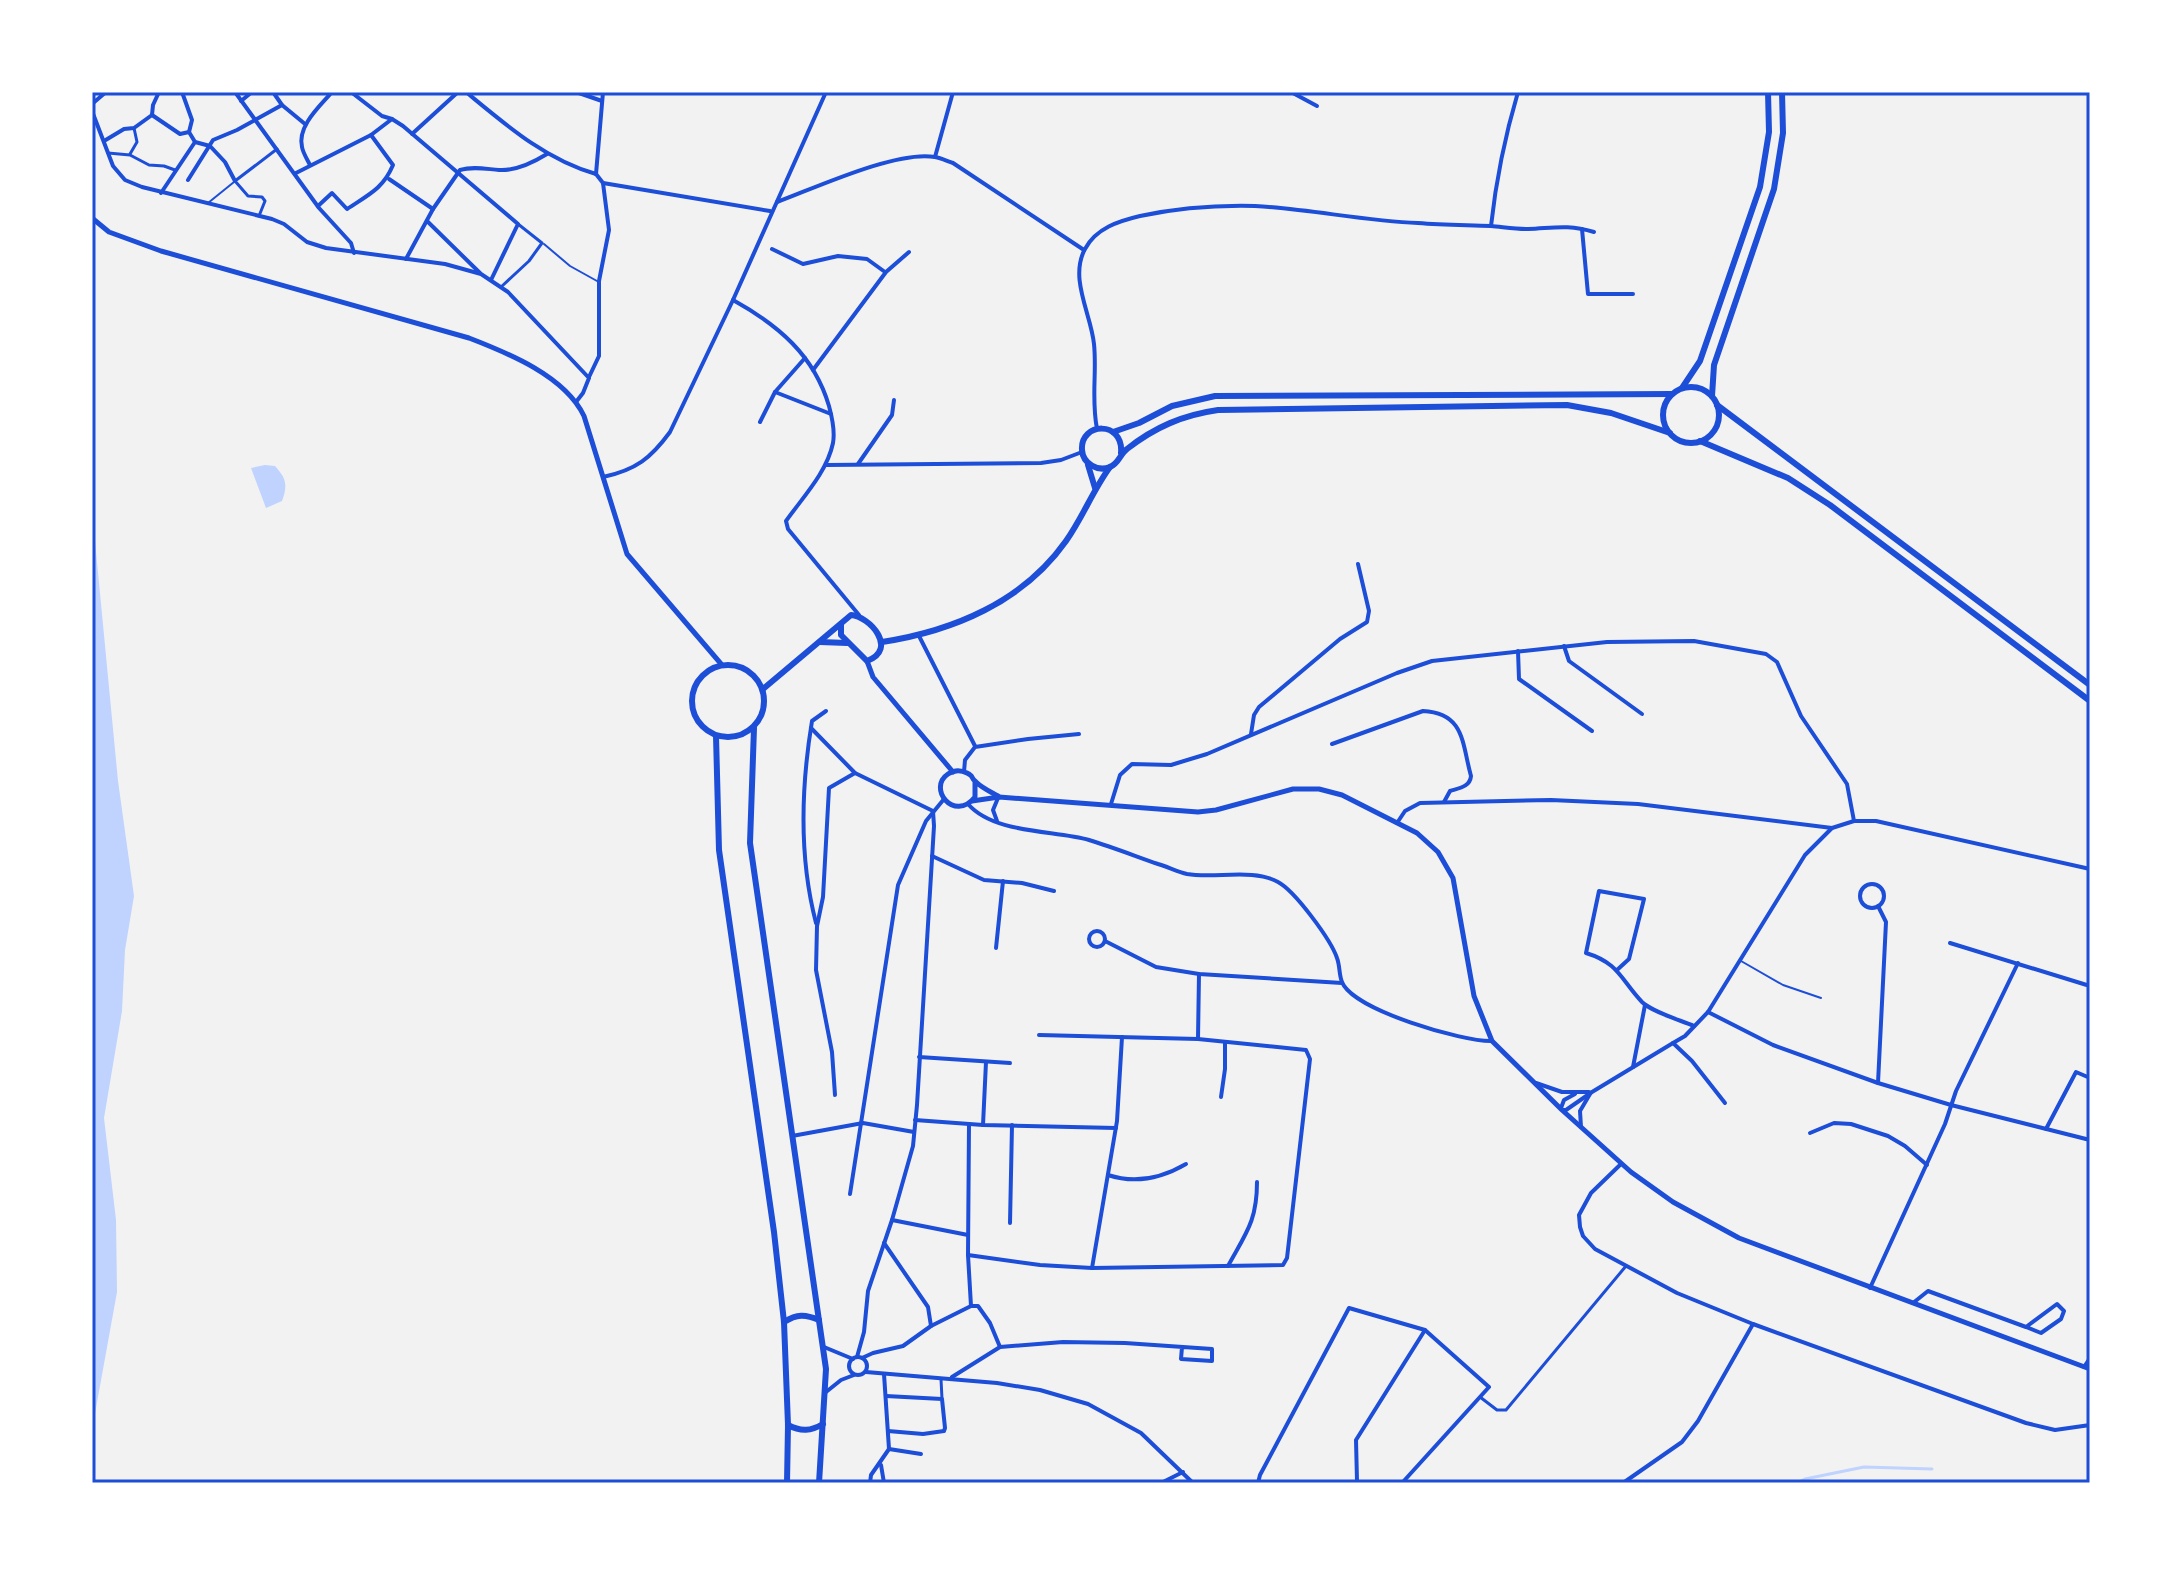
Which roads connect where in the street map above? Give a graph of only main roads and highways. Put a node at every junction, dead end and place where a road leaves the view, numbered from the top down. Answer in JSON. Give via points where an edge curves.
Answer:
{"nodes":[{"id":1,"x":1768,"y":92,"type":"edge"},
{"id":2,"x":1782,"y":92,"type":"edge"},
{"id":3,"x":1682,"y":388,"type":"junction"},
{"id":4,"x":1672,"y":394,"type":"junction"},
{"id":5,"x":1712,"y":396,"type":"junction"},
{"id":6,"x":1717,"y":405,"type":"junction"},
{"id":7,"x":1113,"y":432,"type":"junction"},
{"id":8,"x":1670,"y":433,"type":"junction"},
{"id":9,"x":1700,"y":441,"type":"junction"},
{"id":10,"x":1121,"y":453,"type":"junction"},
{"id":11,"x":1088,"y":462,"type":"junction"},
{"id":12,"x":1110,"y":467,"type":"junction"},
{"id":13,"x":1095,"y":488,"type":"junction"},
{"id":14,"x":841,"y":624,"type":"junction"},
{"id":15,"x":820,"y":642,"type":"junction"},
{"id":16,"x":882,"y":642,"type":"junction"},
{"id":17,"x":847,"y":643,"type":"junction"},
{"id":18,"x":2090,"y":685,"type":"edge"},
{"id":19,"x":763,"y":689,"type":"junction"},
{"id":20,"x":2090,"y":701,"type":"edge"},
{"id":21,"x":754,"y":728,"type":"junction"},
{"id":22,"x":716,"y":736,"type":"junction"},
{"id":23,"x":819,"y":1320,"type":"junction"},
{"id":24,"x":784,"y":1322,"type":"junction"},
{"id":25,"x":823,"y":1424,"type":"junction"},
{"id":26,"x":788,"y":1425,"type":"junction"},
{"id":27,"x":787,"y":1483,"type":"edge"},
{"id":28,"x":819,"y":1483,"type":"edge"}],
"edges":[{"from":1,"to":3,"type":"main road","via":[[1769,132],[1760,187],[1700,361]]},
{"from":2,"to":5,"type":"main road","via":[[1783,133],[1774,189],[1714,365]]},
{"from":3,"to":4,"type":"main road"},
{"from":3,"to":5,"type":"main road","via":[[1703,389]]},
{"from":4,"to":7,"type":"main road","via":[[1215,396],[1186,401]]},
{"from":4,"to":8,"type":"main road","via":[[1663,413]]},
{"from":5,"to":6,"type":"main road"},
{"from":6,"to":9,"type":"main road","via":[[1716,427]]},
{"from":6,"to":18,"type":"main road"},
{"from":7,"to":10,"type":"main road","via":[[1121,441]]},
{"from":7,"to":11,"type":"main road","via":[[1091,431],[1082,452]]},
{"from":8,"to":9,"type":"main road","via":[[1679,440]]},
{"from":8,"to":10,"type":"main road","via":[[1567,405],[1218,410],[1163,425]]},
{"from":9,"to":20,"type":"main road","via":[[1788,478],[1819,498]]},
{"from":10,"to":12,"type":"main road"},
{"from":11,"to":12,"type":"main road"},
{"from":11,"to":13,"type":"main road"},
{"from":12,"to":13,"type":"main road"},
{"from":13,"to":16,"type":"main road","via":[[1050,561],[1007,597],[958,622]]},
{"from":14,"to":15,"type":"main road"},
{"from":14,"to":16,"type":"main road","via":[[847,617],[860,616]]},
{"from":14,"to":17,"type":"main road"},
{"from":15,"to":17,"type":"main road"},
{"from":15,"to":19,"type":"main road"},
{"from":16,"to":17,"type":"main road","via":[[877,656],[867,661]]},
{"from":19,"to":21,"type":"main road","via":[[764,710]]},
{"from":19,"to":22,"type":"main road","via":[[756,677],[731,665],[701,677],[692,700],[696,719]]},
{"from":21,"to":22,"type":"main road","via":[[732,738]]},
{"from":21,"to":23,"type":"main road","via":[[750,843]]},
{"from":22,"to":24,"type":"main road","via":[[719,850]]},
{"from":23,"to":24,"type":"main road","via":[[796,1315]]},
{"from":23,"to":25,"type":"main road","via":[[826,1392]]},
{"from":24,"to":26,"type":"main road"},
{"from":25,"to":26,"type":"main road","via":[[805,1431]]},
{"from":25,"to":28,"type":"main road"},
{"from":26,"to":27,"type":"main road"}]}
